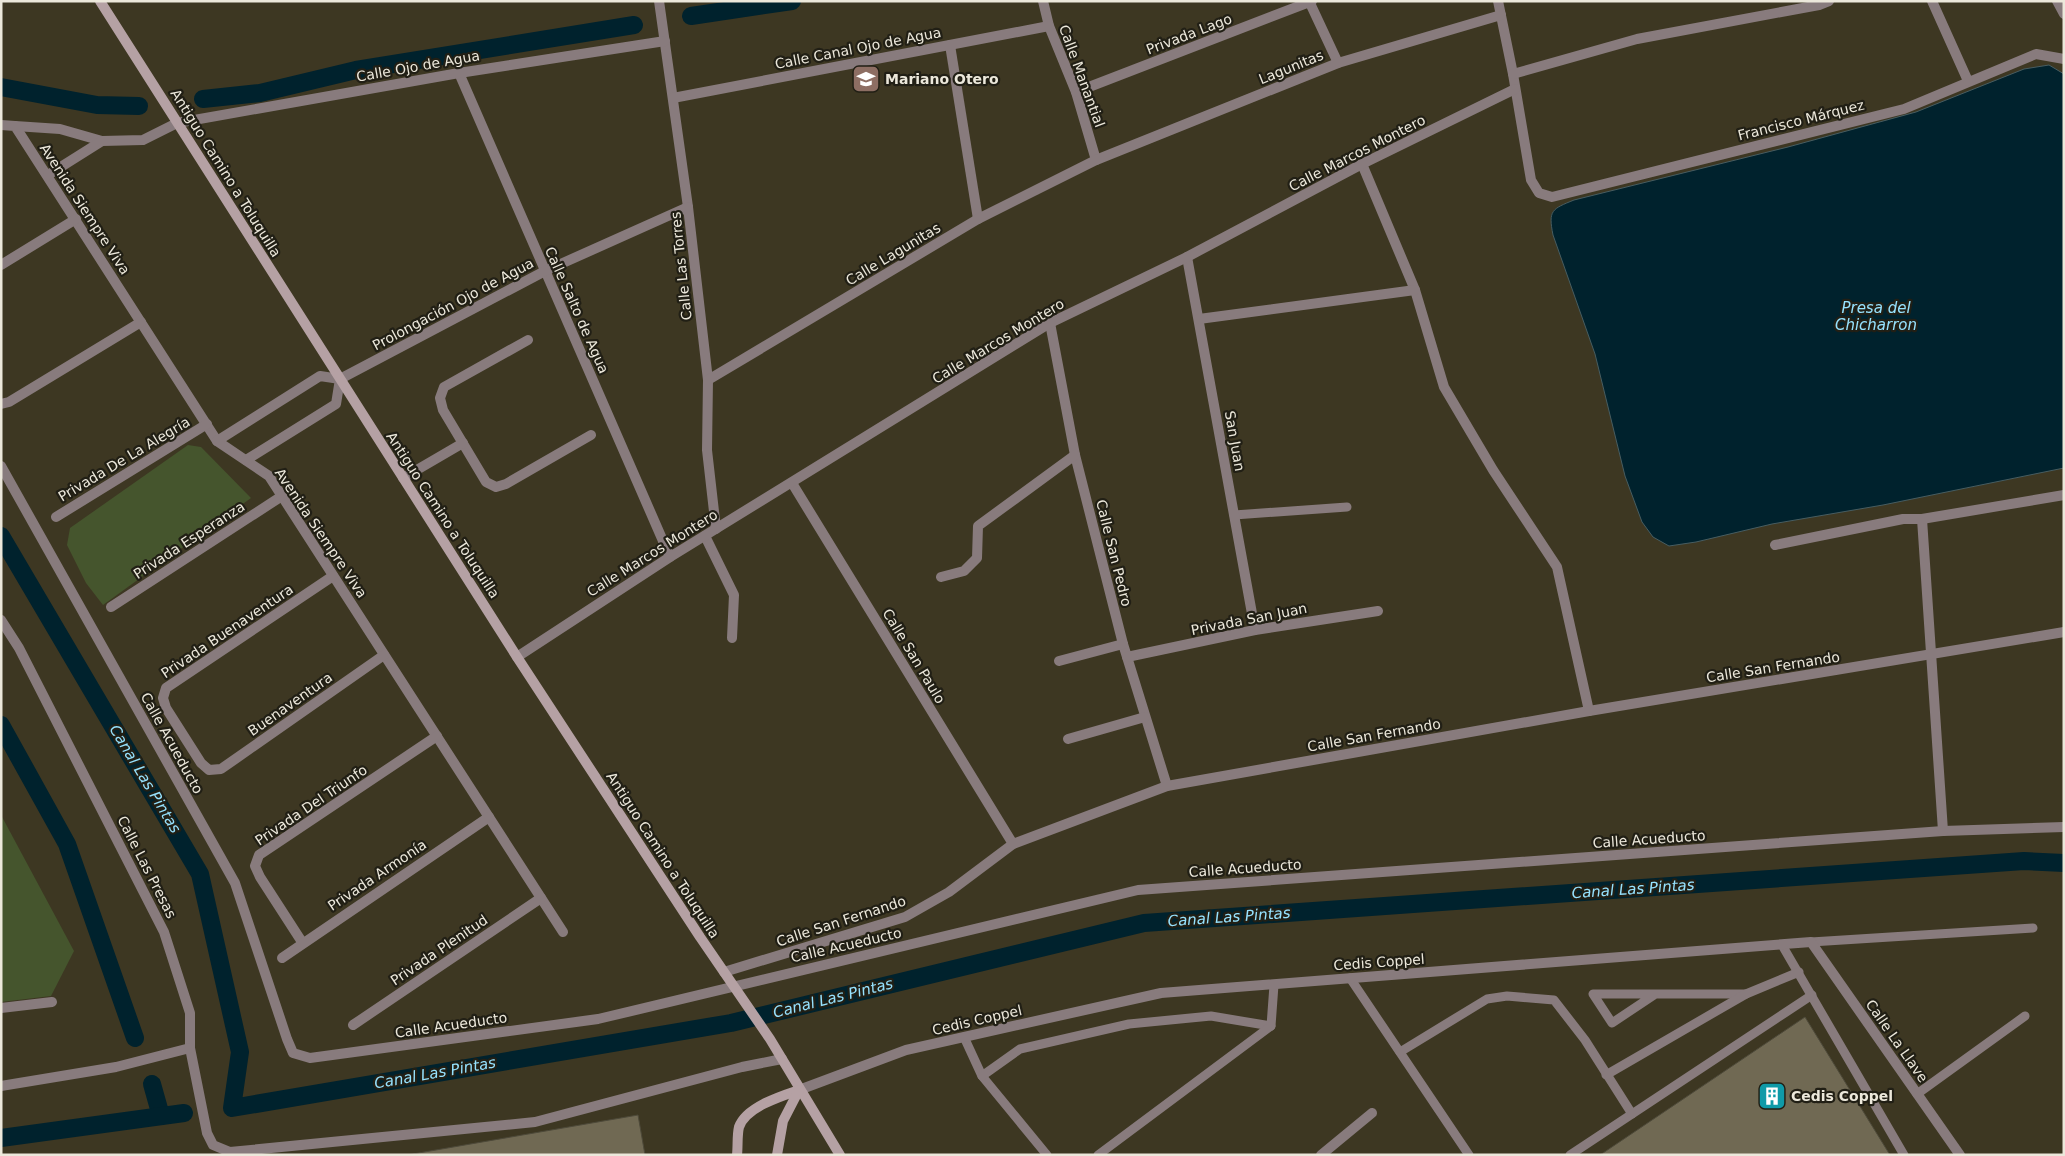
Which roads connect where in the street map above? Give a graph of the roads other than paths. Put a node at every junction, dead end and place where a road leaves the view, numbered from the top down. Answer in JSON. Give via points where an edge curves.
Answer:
{"nodes":[{"id":1,"x":100,"y":1,"type":"edge"},
{"id":2,"x":659,"y":1,"type":"edge"},
{"id":3,"x":1043,"y":1,"type":"edge"},
{"id":4,"x":1498,"y":1,"type":"edge"},
{"id":5,"x":1829,"y":1,"type":"edge"},
{"id":6,"x":1932,"y":1,"type":"edge"},
{"id":7,"x":2057,"y":1,"type":"edge"},
{"id":8,"x":1310,"y":2,"type":"edge"},
{"id":9,"x":2064,"y":14,"type":"edge"},
{"id":10,"x":1501,"y":15,"type":"junction"},
{"id":11,"x":1049,"y":26,"type":"junction"},
{"id":12,"x":665,"y":41,"type":"junction"},
{"id":13,"x":950,"y":45,"type":"junction"},
{"id":14,"x":2064,"y":59,"type":"edge"},
{"id":15,"x":1338,"y":63,"type":"junction"},
{"id":16,"x":458,"y":73,"type":"junction"},
{"id":17,"x":1513,"y":74,"type":"junction"},
{"id":18,"x":1968,"y":81,"type":"junction"},
{"id":19,"x":1515,"y":89,"type":"junction"},
{"id":20,"x":1076,"y":92,"type":"junction"},
{"id":21,"x":673,"y":98,"type":"junction"},
{"id":22,"x":177,"y":122,"type":"junction"},
{"id":23,"x":1,"y":125,"type":"edge"},
{"id":24,"x":15,"y":126,"type":"junction"},
{"id":25,"x":102,"y":141,"type":"junction"},
{"id":26,"x":1096,"y":160,"type":"junction"},
{"id":27,"x":1362,"y":164,"type":"junction"},
{"id":28,"x":48,"y":175,"type":"junction"},
{"id":29,"x":688,"y":207,"type":"junction"},
{"id":30,"x":76,"y":219,"type":"junction"},
{"id":31,"x":978,"y":219,"type":"junction"},
{"id":32,"x":1188,"y":257,"type":"junction"},
{"id":33,"x":1,"y":265,"type":"edge"},
{"id":34,"x":545,"y":271,"type":"junction"},
{"id":35,"x":1415,"y":290,"type":"junction"},
{"id":36,"x":1199,"y":319,"type":"junction"},
{"id":37,"x":141,"y":322,"type":"junction"},
{"id":38,"x":1050,"y":323,"type":"junction"},
{"id":39,"x":528,"y":340,"type":"dead end"},
{"id":40,"x":340,"y":379,"type":"junction"},
{"id":41,"x":708,"y":380,"type":"junction"},
{"id":42,"x":1,"y":404,"type":"edge"},
{"id":43,"x":207,"y":424,"type":"junction"},
{"id":44,"x":591,"y":435,"type":"dead end"},
{"id":45,"x":217,"y":440,"type":"junction"},
{"id":46,"x":463,"y":443,"type":"junction"},
{"id":47,"x":1075,"y":455,"type":"junction"},
{"id":48,"x":246,"y":460,"type":"junction"},
{"id":49,"x":1,"y":466,"type":"edge"},
{"id":50,"x":403,"y":478,"type":"junction"},
{"id":51,"x":792,"y":483,"type":"junction"},
{"id":52,"x":2064,"y":495,"type":"edge"},
{"id":53,"x":282,"y":496,"type":"junction"},
{"id":54,"x":1347,"y":507,"type":"dead end"},
{"id":55,"x":1234,"y":515,"type":"junction"},
{"id":56,"x":56,"y":517,"type":"dead end"},
{"id":57,"x":1922,"y":519,"type":"junction"},
{"id":58,"x":716,"y":529,"type":"junction"},
{"id":59,"x":705,"y":536,"type":"junction"},
{"id":60,"x":1775,"y":545,"type":"dead end"},
{"id":61,"x":670,"y":557,"type":"junction"},
{"id":62,"x":333,"y":576,"type":"junction"},
{"id":63,"x":941,"y":578,"type":"dead end"},
{"id":64,"x":111,"y":606,"type":"dead end"},
{"id":65,"x":1378,"y":610,"type":"dead end"},
{"id":66,"x":1,"y":620,"type":"edge"},
{"id":67,"x":1256,"y":630,"type":"junction"},
{"id":68,"x":2064,"y":632,"type":"edge"},
{"id":69,"x":732,"y":638,"type":"dead end"},
{"id":70,"x":1123,"y":644,"type":"junction"},
{"id":71,"x":384,"y":655,"type":"junction"},
{"id":72,"x":1932,"y":655,"type":"junction"},
{"id":73,"x":517,"y":657,"type":"junction"},
{"id":74,"x":1126,"y":657,"type":"junction"},
{"id":75,"x":1059,"y":661,"type":"dead end"},
{"id":76,"x":1589,"y":711,"type":"junction"},
{"id":77,"x":1145,"y":717,"type":"junction"},
{"id":78,"x":437,"y":736,"type":"junction"},
{"id":79,"x":1068,"y":739,"type":"dead end"},
{"id":80,"x":209,"y":770,"type":"joint"},
{"id":81,"x":1167,"y":786,"type":"junction"},
{"id":82,"x":489,"y":817,"type":"junction"},
{"id":83,"x":2064,"y":827,"type":"edge"},
{"id":84,"x":1944,"y":831,"type":"junction"},
{"id":85,"x":1013,"y":844,"type":"junction"},
{"id":86,"x":541,"y":898,"type":"junction"},
{"id":87,"x":2033,"y":928,"type":"dead end"},
{"id":88,"x":563,"y":932,"type":"dead end"},
{"id":89,"x":302,"y":942,"type":"junction"},
{"id":90,"x":1811,"y":942,"type":"junction"},
{"id":91,"x":1782,"y":945,"type":"junction"},
{"id":92,"x":282,"y":958,"type":"dead end"},
{"id":93,"x":724,"y":972,"type":"junction"},
{"id":94,"x":1799,"y":972,"type":"junction"},
{"id":95,"x":1350,"y":978,"type":"junction"},
{"id":96,"x":1274,"y":984,"type":"junction"},
{"id":97,"x":734,"y":986,"type":"junction"},
{"id":98,"x":1746,"y":994,"type":"junction"},
{"id":99,"x":1654,"y":995,"type":"junction"},
{"id":100,"x":1812,"y":995,"type":"junction"},
{"id":101,"x":52,"y":1002,"type":"dead end"},
{"id":102,"x":1,"y":1008,"type":"edge"},
{"id":103,"x":2025,"y":1016,"type":"dead end"},
{"id":104,"x":352,"y":1026,"type":"dead end"},
{"id":105,"x":1271,"y":1026,"type":"junction"},
{"id":106,"x":964,"y":1038,"type":"junction"},
{"id":107,"x":190,"y":1048,"type":"junction"},
{"id":108,"x":1400,"y":1052,"type":"junction"},
{"id":109,"x":782,"y":1059,"type":"junction"},
{"id":110,"x":1606,"y":1075,"type":"junction"},
{"id":111,"x":982,"y":1076,"type":"junction"},
{"id":112,"x":1,"y":1086,"type":"edge"},
{"id":113,"x":799,"y":1090,"type":"junction"},
{"id":114,"x":1917,"y":1094,"type":"junction"},
{"id":115,"x":1372,"y":1113,"type":"dead end"},
{"id":116,"x":1632,"y":1114,"type":"junction"},
{"id":117,"x":832,"y":1144,"type":"junction"},
{"id":118,"x":737,"y":1155,"type":"edge"},
{"id":119,"x":777,"y":1155,"type":"edge"},
{"id":120,"x":827,"y":1155,"type":"edge"},
{"id":121,"x":840,"y":1155,"type":"edge"},
{"id":122,"x":1047,"y":1155,"type":"edge"},
{"id":123,"x":1098,"y":1155,"type":"edge"},
{"id":124,"x":1321,"y":1155,"type":"edge"},
{"id":125,"x":1469,"y":1155,"type":"edge"},
{"id":126,"x":1570,"y":1155,"type":"edge"},
{"id":127,"x":1904,"y":1155,"type":"edge"},
{"id":128,"x":1960,"y":1155,"type":"edge"}],
"edges":[{"from":1,"to":22,"type":"street","name":"Antiguo Camino a Toluquilla"},
{"from":2,"to":12,"type":"street","name":"Calle Las Torres"},
{"from":3,"to":11,"type":"street","name":"Calle Manantial"},
{"from":4,"to":10,"type":"street"},
{"from":5,"to":17,"type":"street","via":[[1819,6],[1637,39]]},
{"from":6,"to":18,"type":"street"},
{"from":7,"to":9,"type":"street"},
{"from":8,"to":15,"type":"street"},
{"from":8,"to":20,"type":"street","name":"Privada Lago"},
{"from":10,"to":15,"type":"street","name":"Lagunitas"},
{"from":10,"to":17,"type":"street"},
{"from":11,"to":13,"type":"street","name":"Calle Canal Ojo de Agua"},
{"from":11,"to":20,"type":"street","name":"Calle Manantial"},
{"from":12,"to":16,"type":"street","name":"Calle Ojo de Agua"},
{"from":12,"to":21,"type":"street","name":"Calle Las Torres"},
{"from":13,"to":21,"type":"street","name":"Calle Canal Ojo de Agua"},
{"from":13,"to":31,"type":"street"},
{"from":14,"to":18,"type":"street","name":"Francisco Márquez","via":[[2036,54]]},
{"from":15,"to":26,"type":"street","name":"Lagunitas"},
{"from":16,"to":22,"type":"street","name":"Calle Ojo de Agua"},
{"from":16,"to":34,"type":"street","name":"Calle Salto de Agua"},
{"from":17,"to":19,"type":"street"},
{"from":18,"to":19,"type":"street","name":"Francisco Márquez","via":[[1904,109],[1552,197],[1539,193],[1531,180]]},
{"from":19,"to":27,"type":"street","name":"Calle Marcos Montero"},
{"from":20,"to":26,"type":"street","name":"Calle Manantial"},
{"from":21,"to":29,"type":"street","name":"Calle Las Torres"},
{"from":22,"to":25,"type":"street","name":"Calle Ojo de Agua","via":[[143,140]]},
{"from":22,"to":40,"type":"street","name":"Antiguo Camino a Toluquilla"},
{"from":23,"to":24,"type":"street"},
{"from":24,"to":25,"type":"street","via":[[60,129]]},
{"from":24,"to":28,"type":"street","name":"Avenida Siempre Viva"},
{"from":25,"to":28,"type":"street"},
{"from":26,"to":31,"type":"street","name":"Calle Lagunitas"},
{"from":27,"to":32,"type":"street","name":"Calle Marcos Montero"},
{"from":27,"to":35,"type":"street"},
{"from":28,"to":30,"type":"street","name":"Avenida Siempre Viva"},
{"from":29,"to":34,"type":"street","name":"Prolongación Ojo de Agua"},
{"from":29,"to":41,"type":"street","name":"Calle Las Torres"},
{"from":30,"to":33,"type":"street"},
{"from":30,"to":37,"type":"street","name":"Avenida Siempre Viva"},
{"from":31,"to":41,"type":"street","name":"Calle Lagunitas"},
{"from":32,"to":36,"type":"street","name":"San Juan"},
{"from":32,"to":38,"type":"street","name":"Calle Marcos Montero"},
{"from":34,"to":40,"type":"street","name":"Prolongación Ojo de Agua"},
{"from":34,"to":61,"type":"street","name":"Calle Salto de Agua"},
{"from":35,"to":36,"type":"street"},
{"from":35,"to":76,"type":"street","via":[[1444,387],[1493,470],[1557,567]]},
{"from":36,"to":55,"type":"street","name":"San Juan"},
{"from":37,"to":42,"type":"street"},
{"from":37,"to":43,"type":"street","name":"Avenida Siempre Viva"},
{"from":38,"to":47,"type":"street","name":"Calle San Pedro"},
{"from":38,"to":51,"type":"street","name":"Calle Marcos Montero"},
{"from":39,"to":46,"type":"street","via":[[444,387],[440,398],[443,410]]},
{"from":40,"to":45,"type":"street","name":"Prolongación Ojo de Agua","via":[[320,376]]},
{"from":40,"to":48,"type":"street","via":[[336,404]]},
{"from":40,"to":50,"type":"street","name":"Antiguo Camino a Toluquilla"},
{"from":41,"to":58,"type":"street","name":"Calle Las Torres","via":[[707,450]]},
{"from":43,"to":45,"type":"street","name":"Avenida Siempre Viva"},
{"from":43,"to":56,"type":"street","name":"Privada De La Alegría"},
{"from":44,"to":46,"type":"street","via":[[496,487],[486,482]]},
{"from":45,"to":48,"type":"street","name":"Avenida Siempre Viva"},
{"from":46,"to":50,"type":"street"},
{"from":47,"to":63,"type":"street","via":[[978,526],[977,558],[964,571]]},
{"from":47,"to":70,"type":"street","name":"Calle San Pedro"},
{"from":48,"to":53,"type":"street","name":"Avenida Siempre Viva","via":[[269,476]]},
{"from":49,"to":97,"type":"street","name":"Calle Acueducto","via":[[235,883],[293,1053],[310,1058],[598,1019]]},
{"from":50,"to":73,"type":"street","name":"Antiguo Camino a Toluquilla"},
{"from":51,"to":58,"type":"street","name":"Calle Marcos Montero"},
{"from":51,"to":85,"type":"street","name":"Calle San Paulo"},
{"from":52,"to":57,"type":"street"},
{"from":53,"to":62,"type":"street","name":"Avenida Siempre Viva"},
{"from":53,"to":64,"type":"street","name":"Privada Esperanza"},
{"from":54,"to":55,"type":"lane"},
{"from":55,"to":67,"type":"street","name":"San Juan"},
{"from":57,"to":60,"type":"street","via":[[1903,519]]},
{"from":57,"to":72,"type":"street"},
{"from":58,"to":59,"type":"street","name":"Calle Marcos Montero"},
{"from":59,"to":61,"type":"street","name":"Calle Marcos Montero"},
{"from":59,"to":69,"type":"street","via":[[734,595]]},
{"from":61,"to":73,"type":"street","name":"Calle Marcos Montero"},
{"from":62,"to":71,"type":"street","name":"Avenida Siempre Viva"},
{"from":62,"to":80,"type":"street","name":"Privada Buenaventura","via":[[166,688],[163,698],[166,708],[201,763]]},
{"from":65,"to":67,"type":"street","name":"Privada San Juan"},
{"from":66,"to":107,"type":"street","name":"Calle Las Presas","via":[[19,648],[164,932],[190,1013]]},
{"from":67,"to":74,"type":"street","name":"Privada San Juan"},
{"from":68,"to":72,"type":"street","name":"Calle San Fernando"},
{"from":70,"to":74,"type":"street","name":"Calle San Pedro"},
{"from":70,"to":75,"type":"street"},
{"from":71,"to":78,"type":"street","name":"Avenida Siempre Viva"},
{"from":71,"to":80,"type":"street","name":"Buenaventura","via":[[221,769]]},
{"from":72,"to":76,"type":"street","name":"Calle San Fernando"},
{"from":72,"to":84,"type":"street"},
{"from":73,"to":93,"type":"street","name":"Antiguo Camino a Toluquilla"},
{"from":74,"to":77,"type":"street","name":"Calle San Pedro"},
{"from":76,"to":81,"type":"street","name":"Calle San Fernando"},
{"from":77,"to":79,"type":"street"},
{"from":77,"to":81,"type":"street","name":"Calle San Pedro"},
{"from":78,"to":82,"type":"street","name":"Avenida Siempre Viva"},
{"from":78,"to":89,"type":"street","name":"Privada Del Triunfo","via":[[259,855],[255,866],[260,878]]},
{"from":81,"to":85,"type":"street","name":"Calle San Fernando"},
{"from":82,"to":86,"type":"street","name":"Avenida Siempre Viva"},
{"from":82,"to":89,"type":"street","name":"Privada Armonía"},
{"from":83,"to":84,"type":"street","name":"Calle Acueducto"},
{"from":84,"to":97,"type":"street","name":"Calle Acueducto","via":[[1138,890]]},
{"from":85,"to":93,"type":"street","name":"Calle San Fernando","via":[[949,892],[905,917]]},
{"from":86,"to":88,"type":"street","name":"Avenida Siempre Viva"},
{"from":86,"to":104,"type":"street","name":"Privada Plenitud"},
{"from":87,"to":90,"type":"lane","name":"Cedis Coppel"},
{"from":89,"to":92,"type":"street","name":"Privada Armonía"},
{"from":90,"to":91,"type":"street","name":"Cedis Coppel"},
{"from":90,"to":114,"type":"street","name":"Calle La Llave"},
{"from":91,"to":94,"type":"lane"},
{"from":91,"to":95,"type":"street","name":"Cedis Coppel"},
{"from":93,"to":97,"type":"street","name":"Antiguo Camino a Toluquilla"},
{"from":94,"to":98,"type":"lane"},
{"from":94,"to":100,"type":"lane"},
{"from":95,"to":96,"type":"street","name":"Cedis Coppel"},
{"from":95,"to":108,"type":"lane"},
{"from":96,"to":105,"type":"lane"},
{"from":96,"to":106,"type":"street","name":"Cedis Coppel","via":[[1161,993]]},
{"from":97,"to":109,"type":"street","name":"Antiguo Camino a Toluquilla"},
{"from":98,"to":99,"type":"lane"},
{"from":98,"to":110,"type":"lane"},
{"from":99,"to":99,"type":"lane","via":[[1611,994],[1594,994],[1612,1023]]},
{"from":100,"to":116,"type":"lane"},
{"from":100,"to":127,"type":"lane"},
{"from":101,"to":102,"type":"street"},
{"from":103,"to":114,"type":"lane"},
{"from":105,"to":111,"type":"lane","via":[[1212,1016],[1128,1024],[1020,1049]]},
{"from":105,"to":123,"type":"lane"},
{"from":106,"to":111,"type":"lane"},
{"from":106,"to":113,"type":"street","name":"Cedis Coppel","via":[[906,1050]]},
{"from":107,"to":109,"type":"street","name":"Calle Las Presas","via":[[207,1133],[213,1145],[230,1152],[535,1122]]},
{"from":107,"to":112,"type":"street","via":[[116,1067]]},
{"from":108,"to":110,"type":"lane","via":[[1487,999],[1507,996],[1554,1000],[1585,1040]]},
{"from":108,"to":125,"type":"lane"},
{"from":109,"to":113,"type":"street","name":"Antiguo Camino a Toluquilla"},
{"from":110,"to":116,"type":"lane"},
{"from":111,"to":122,"type":"lane"},
{"from":113,"to":117,"type":"street","name":"Antiguo Camino a Toluquilla"},
{"from":113,"to":118,"type":"street","via":[[756,1108],[739,1126]]},
{"from":113,"to":119,"type":"street","via":[[783,1120]]},
{"from":114,"to":128,"type":"street","name":"Calle La Llave"},
{"from":115,"to":124,"type":"street"},
{"from":116,"to":126,"type":"lane"},
{"from":117,"to":120,"type":"street"},
{"from":117,"to":121,"type":"street","name":"Antiguo Camino a Toluquilla"}]}
